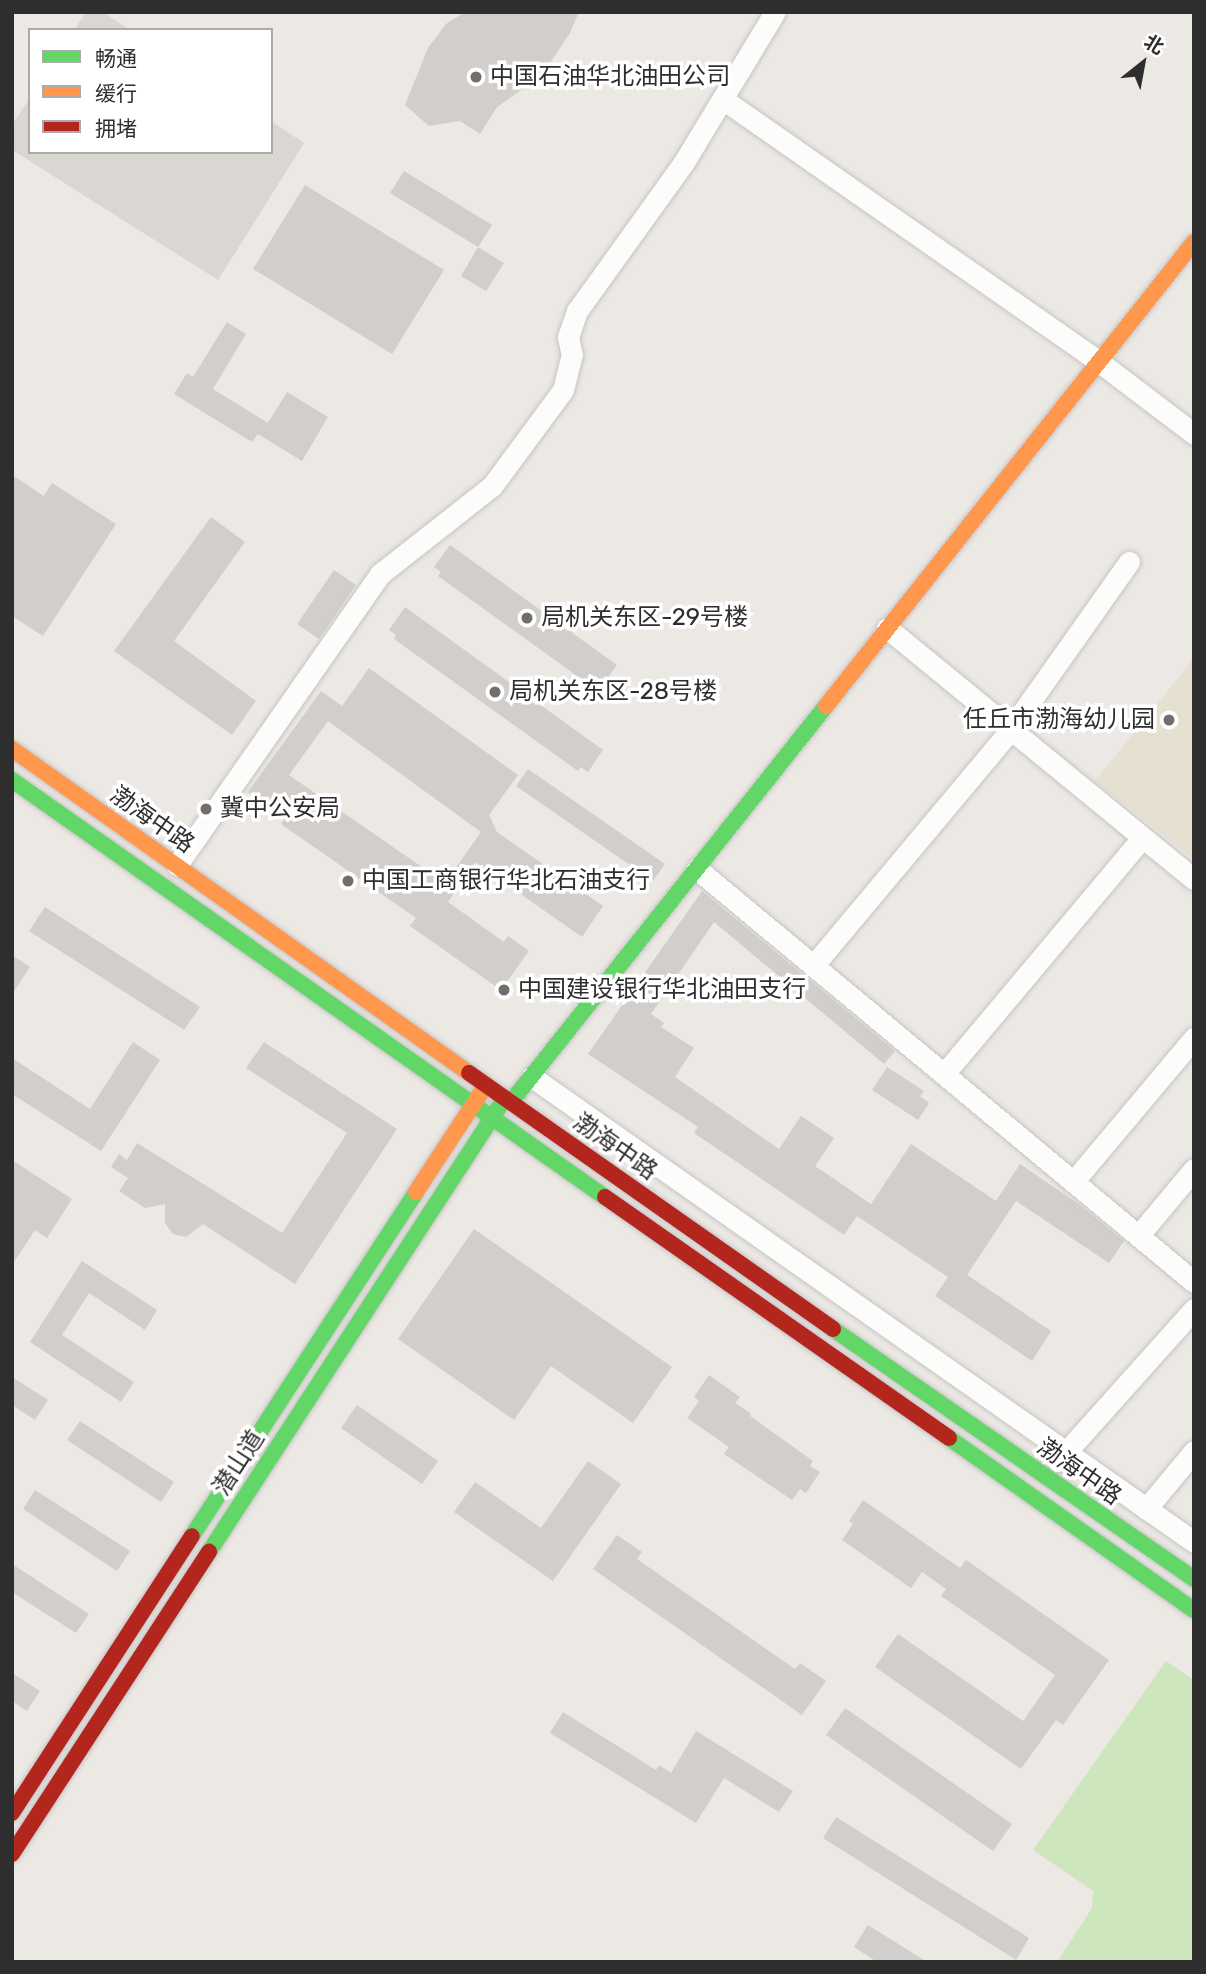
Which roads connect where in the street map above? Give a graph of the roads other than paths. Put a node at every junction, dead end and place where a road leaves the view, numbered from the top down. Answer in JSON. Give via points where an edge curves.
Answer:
{"nodes":[{"id":1,"x":775,"y":12,"type":"edge"},
{"id":2,"x":724,"y":100,"type":"junction"},
{"id":3,"x":1194,"y":243,"type":"edge"},
{"id":4,"x":1098,"y":361,"type":"junction"},
{"id":5,"x":1194,"y":434,"type":"edge"},
{"id":6,"x":1129,"y":562,"type":"dead end"},
{"id":7,"x":887,"y":628,"type":"junction"},
{"id":8,"x":1010,"y":730,"type":"junction"},
{"id":9,"x":12,"y":749,"type":"edge"},
{"id":10,"x":12,"y":780,"type":"edge"},
{"id":11,"x":1142,"y":838,"type":"junction"},
{"id":12,"x":177,"y":865,"type":"junction"},
{"id":13,"x":696,"y":869,"type":"junction"},
{"id":14,"x":1194,"y":879,"type":"edge"},
{"id":15,"x":813,"y":966,"type":"junction"},
{"id":16,"x":1194,"y":1038,"type":"edge"},
{"id":17,"x":944,"y":1074,"type":"junction"},
{"id":18,"x":532,"y":1077,"type":"junction"},
{"id":19,"x":486,"y":1084,"type":"junction"},
{"id":20,"x":508,"y":1100,"type":"junction"},
{"id":21,"x":472,"y":1106,"type":"junction"},
{"id":22,"x":491,"y":1119,"type":"junction"},
{"id":23,"x":1194,"y":1169,"type":"edge"},
{"id":24,"x":1073,"y":1182,"type":"junction"},
{"id":25,"x":1138,"y":1236,"type":"junction"},
{"id":26,"x":1194,"y":1282,"type":"edge"},
{"id":27,"x":1194,"y":1309,"type":"edge"},
{"id":28,"x":1194,"y":1451,"type":"edge"},
{"id":29,"x":1065,"y":1453,"type":"junction"},
{"id":30,"x":1045,"y":1476,"type":"junction"},
{"id":31,"x":1146,"y":1509,"type":"junction"},
{"id":32,"x":1194,"y":1542,"type":"edge"},
{"id":33,"x":1194,"y":1579,"type":"edge"},
{"id":34,"x":1194,"y":1610,"type":"edge"},
{"id":35,"x":12,"y":1814,"type":"edge"},
{"id":36,"x":12,"y":1854,"type":"edge"}],
"edges":[{"from":1,"to":2,"type":"street"},
{"from":2,"to":4,"type":"street"},
{"from":2,"to":12,"type":"street","via":[[577,311],[568,337],[572,355],[563,390],[492,486],[380,575]]},
{"from":3,"to":4,"type":"main road","name":"潜山道"},
{"from":4,"to":5,"type":"street"},
{"from":4,"to":7,"type":"main road","name":"潜山道"},
{"from":6,"to":8,"type":"street"},
{"from":7,"to":8,"type":"street"},
{"from":7,"to":13,"type":"main road","name":"潜山道"},
{"from":8,"to":11,"type":"street"},
{"from":8,"to":15,"type":"street"},
{"from":9,"to":12,"type":"main road","name":"渤海中路"},
{"from":10,"to":21,"type":"main road","name":"渤海中路"},
{"from":11,"to":14,"type":"street"},
{"from":11,"to":17,"type":"street"},
{"from":12,"to":19,"type":"main road","name":"渤海中路"},
{"from":13,"to":15,"type":"street"},
{"from":13,"to":18,"type":"main road","name":"潜山道"},
{"from":15,"to":17,"type":"street"},
{"from":16,"to":24,"type":"street"},
{"from":17,"to":24,"type":"street"},
{"from":18,"to":20,"type":"main road","name":"潜山道"},
{"from":18,"to":29,"type":"street"},
{"from":19,"to":20,"type":"main road","name":"渤海中路"},
{"from":19,"to":21,"type":"main road","name":"潜山道"},
{"from":20,"to":22,"type":"main road","name":"潜山道"},
{"from":20,"to":30,"type":"main road","name":"渤海中路"},
{"from":21,"to":22,"type":"main road","name":"渤海中路"},
{"from":21,"to":35,"type":"main road","name":"潜山道"},
{"from":22,"to":34,"type":"main road","name":"渤海中路"},
{"from":22,"to":36,"type":"main road","name":"潜山道"},
{"from":23,"to":25,"type":"street"},
{"from":24,"to":25,"type":"street"},
{"from":25,"to":26,"type":"street"},
{"from":27,"to":29,"type":"street"},
{"from":28,"to":31,"type":"street"},
{"from":29,"to":30,"type":"street"},
{"from":29,"to":31,"type":"street"},
{"from":30,"to":33,"type":"main road","name":"渤海中路"},
{"from":31,"to":32,"type":"street"}]}
